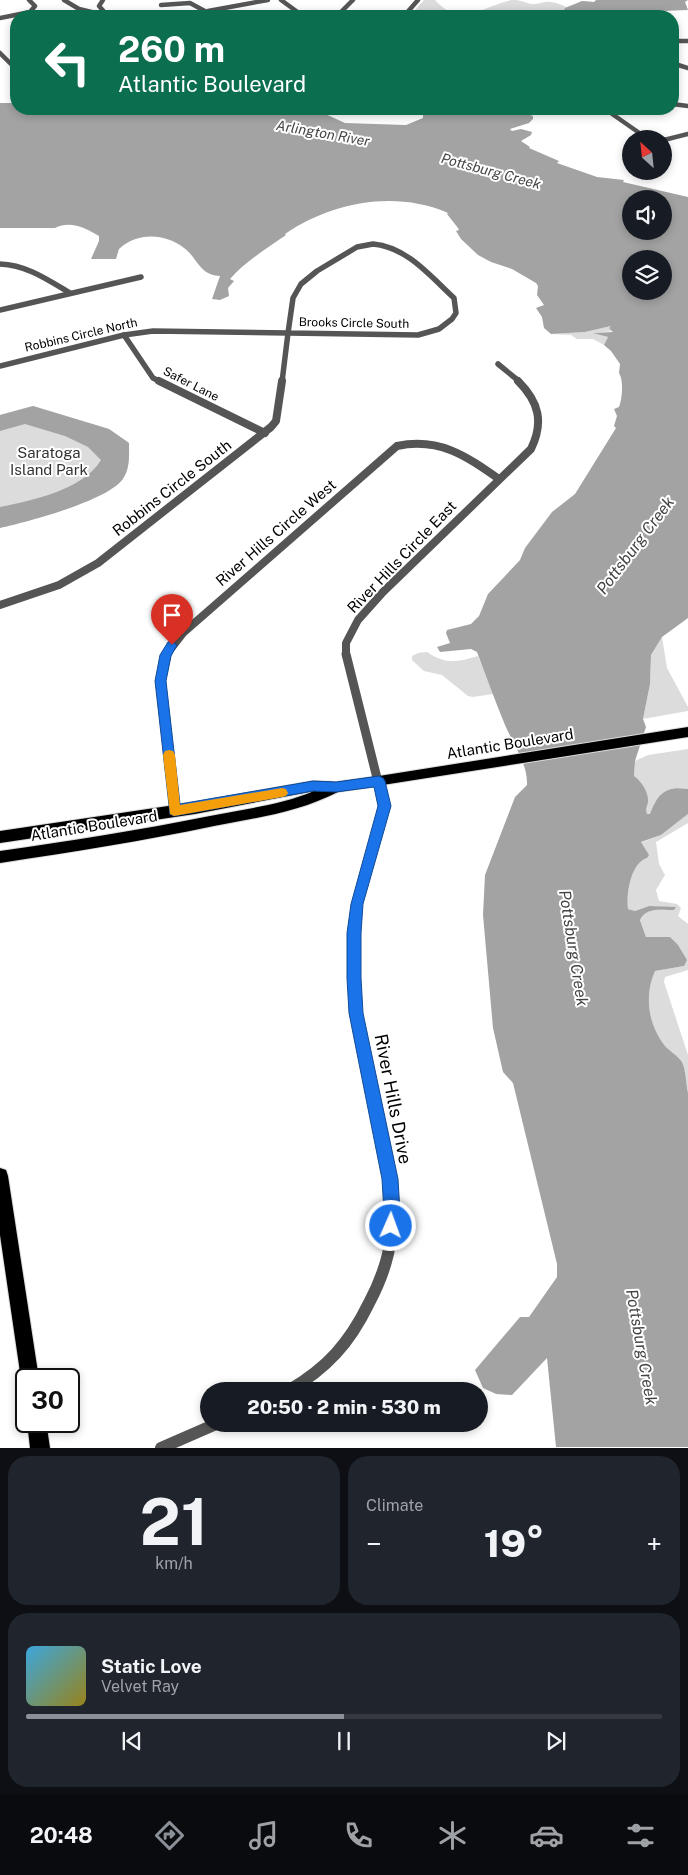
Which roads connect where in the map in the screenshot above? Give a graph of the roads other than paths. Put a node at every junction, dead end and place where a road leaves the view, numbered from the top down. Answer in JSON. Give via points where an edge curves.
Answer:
{"nodes":[{"id":1,"x":29,"y":0,"type":"edge"},
{"id":2,"x":64,"y":0,"type":"edge"},
{"id":3,"x":103,"y":0,"type":"edge"},
{"id":4,"x":268,"y":0,"type":"edge"},
{"id":5,"x":281,"y":0,"type":"edge"},
{"id":6,"x":352,"y":0,"type":"edge"},
{"id":7,"x":418,"y":0,"type":"edge"},
{"id":8,"x":161,"y":5,"type":"dead end"},
{"id":9,"x":99,"y":6,"type":"junction"},
{"id":10,"x":79,"y":9,"type":"junction"},
{"id":11,"x":32,"y":10,"type":"edge"},
{"id":12,"x":83,"y":10,"type":"edge"},
{"id":13,"x":103,"y":10,"type":"edge"},
{"id":14,"x":207,"y":10,"type":"edge"},
{"id":15,"x":213,"y":10,"type":"edge"},
{"id":16,"x":295,"y":10,"type":"edge"},
{"id":17,"x":343,"y":10,"type":"edge"},
{"id":18,"x":409,"y":10,"type":"edge"},
{"id":19,"x":0,"y":53,"type":"edge"},
{"id":20,"x":8,"y":60,"type":"joint"},
{"id":21,"x":10,"y":62,"type":"edge"},
{"id":22,"x":614,"y":115,"type":"edge"},
{"id":23,"x":635,"y":130,"type":"edge"},
{"id":24,"x":688,"y":134,"type":"edge"},
{"id":25,"x":672,"y":138,"type":"edge"},
{"id":26,"x":0,"y":264,"type":"edge"},
{"id":27,"x":141,"y":277,"type":"dead end"},
{"id":28,"x":70,"y":293,"type":"junction"},
{"id":29,"x":0,"y":310,"type":"edge"},
{"id":30,"x":447,"y":324,"type":"joint"},
{"id":31,"x":288,"y":333,"type":"junction"},
{"id":32,"x":124,"y":335,"type":"junction"},
{"id":33,"x":498,"y":364,"type":"dead end"},
{"id":34,"x":0,"y":366,"type":"edge"},
{"id":35,"x":264,"y":433,"type":"junction"},
{"id":36,"x":499,"y":478,"type":"junction"},
{"id":37,"x":0,"y":605,"type":"edge"},
{"id":38,"x":688,"y":732,"type":"edge"},
{"id":39,"x":379,"y":781,"type":"junction"},
{"id":40,"x":336,"y":787,"type":"junction"},
{"id":41,"x":174,"y":810,"type":"junction"},
{"id":42,"x":0,"y":837,"type":"edge"},
{"id":43,"x":1,"y":857,"type":"edge"},
{"id":44,"x":0,"y":1176,"type":"edge"},
{"id":45,"x":28,"y":1368,"type":"edge"},
{"id":46,"x":303,"y":1382,"type":"edge"},
{"id":47,"x":200,"y":1431,"type":"edge"},
{"id":48,"x":38,"y":1433,"type":"edge"},
{"id":49,"x":40,"y":1448,"type":"edge"},
{"id":50,"x":161,"y":1448,"type":"edge"}],
"edges":[{"from":1,"to":11,"type":"street","via":[[35,6]]},
{"from":2,"to":10,"type":"street"},
{"from":3,"to":9,"type":"street"},
{"from":4,"to":15,"type":"street"},
{"from":5,"to":16,"type":"street"},
{"from":6,"to":17,"type":"street"},
{"from":7,"to":18,"type":"street"},
{"from":8,"to":14,"type":"street","via":[[190,1]]},
{"from":9,"to":10,"type":"street"},
{"from":9,"to":13,"type":"street"},
{"from":10,"to":12,"type":"street"},
{"from":19,"to":20,"type":"street"},
{"from":20,"to":21,"type":"street"},
{"from":22,"to":23,"type":"street"},
{"from":24,"to":25,"type":"street"},
{"from":26,"to":28,"type":"street","via":[[26,268]]},
{"from":27,"to":28,"type":"street"},
{"from":28,"to":29,"type":"street"},
{"from":30,"to":31,"type":"street","name":"Brooks Circle South","via":[[428,333],[407,335]]},
{"from":30,"to":31,"type":"street","name":"Robbins Circle South","via":[[456,312],[454,298],[398,249],[379,244],[350,250],[301,284],[293,298]]},
{"from":31,"to":32,"type":"street","name":"Robbins Circle North","via":[[175,330]]},
{"from":31,"to":35,"type":"street","name":"Robbins Circle South","via":[[276,421]]},
{"from":32,"to":34,"type":"street","name":"Robbins Circle North"},
{"from":32,"to":35,"type":"street","name":"Safer Lane","via":[[153,378]]},
{"from":33,"to":36,"type":"street","name":"River Hills Circle East","via":[[518,380],[539,414],[531,449]]},
{"from":35,"to":37,"type":"street","name":"Robbins Circle South","via":[[98,563],[59,585]]},
{"from":36,"to":39,"type":"street","name":"River Hills Circle East","via":[[383,592],[358,620],[346,643],[346,657]]},
{"from":36,"to":41,"type":"street","name":"River Hills Circle West","via":[[466,456],[440,445],[421,442],[397,446],[183,633],[166,655],[161,681]]},
{"from":38,"to":39,"type":"main road","name":"Atlantic Boulevard"},
{"from":39,"to":40,"type":"main road","name":"Atlantic Boulevard"},
{"from":39,"to":46,"type":"street","name":"River Hills Drive","via":[[384,806],[357,904],[354,978],[356,1013],[390,1179],[392,1212],[388,1253],[377,1287],[360,1322],[339,1352]]},
{"from":40,"to":41,"type":"main road","name":"Atlantic Boulevard","via":[[313,786]]},
{"from":40,"to":43,"type":"main road","name":"Atlantic Boulevard","via":[[318,797],[253,813],[152,834]]},
{"from":41,"to":42,"type":"main road","name":"Atlantic Boulevard"},
{"from":44,"to":45,"type":"main road"},
{"from":47,"to":50,"type":"street"},
{"from":48,"to":49,"type":"main road"}]}
